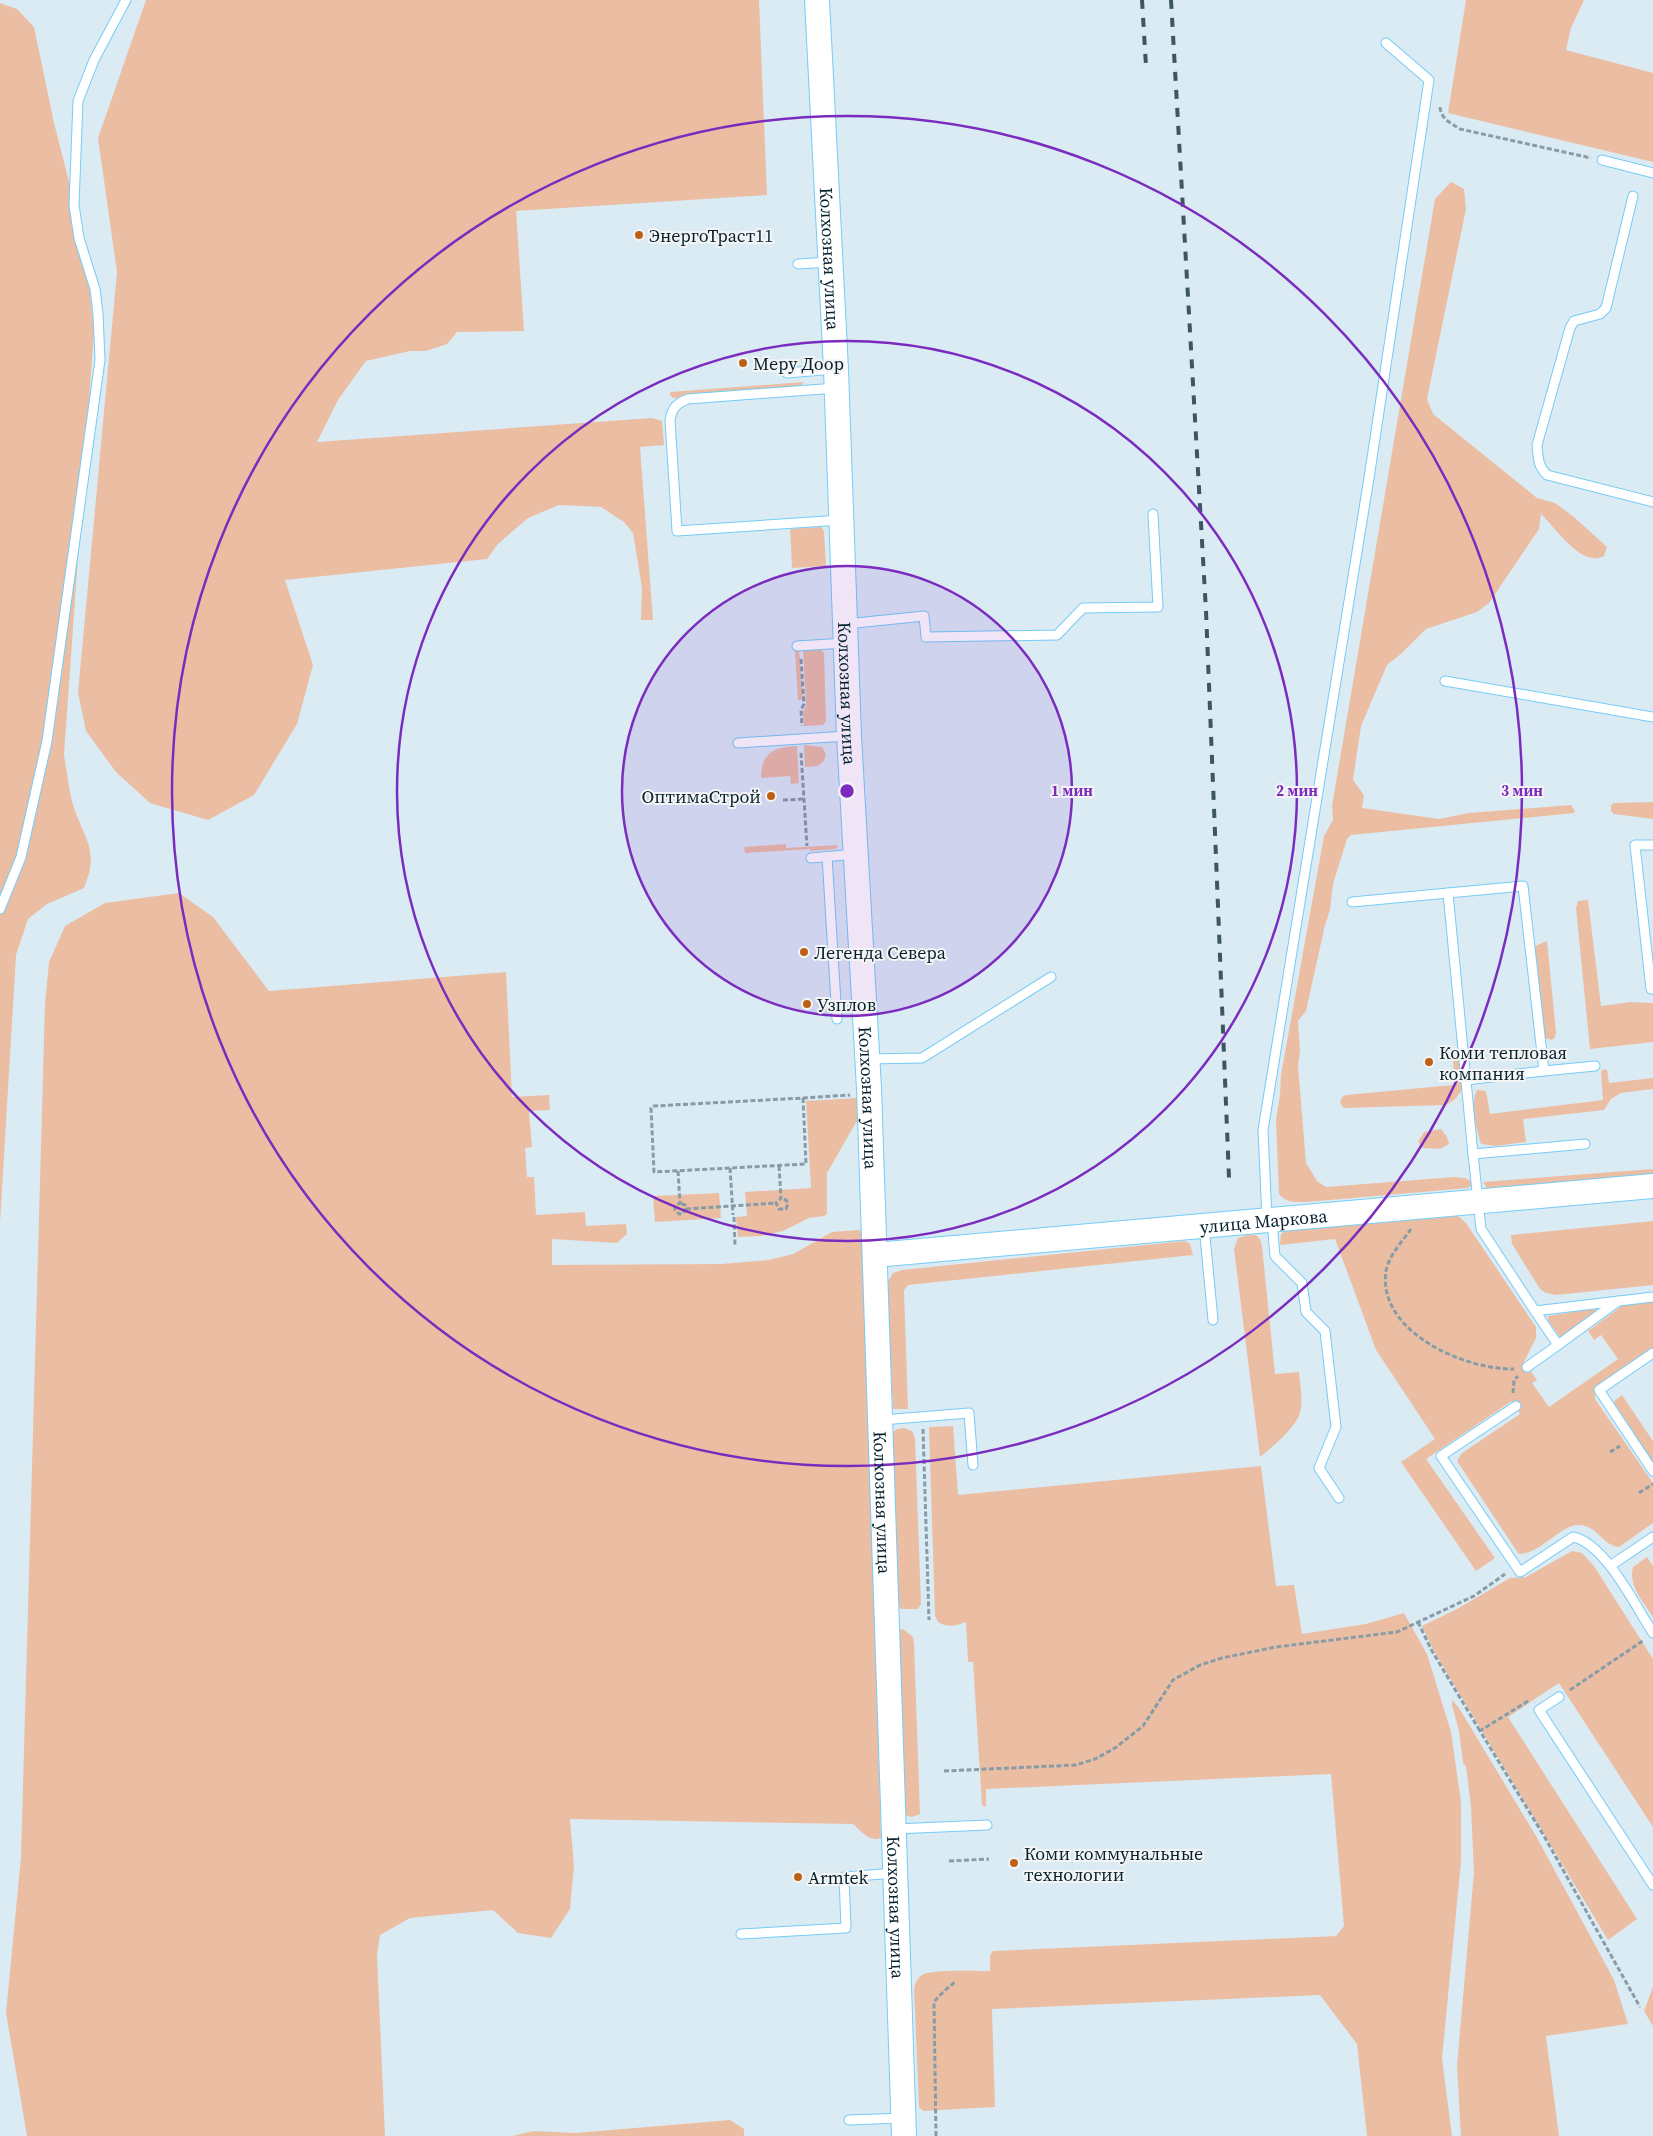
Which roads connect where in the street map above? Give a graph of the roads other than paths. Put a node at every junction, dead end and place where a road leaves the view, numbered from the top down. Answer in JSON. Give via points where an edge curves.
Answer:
{"nodes":[{"id":1,"x":126,"y":0,"type":"edge"},
{"id":2,"x":816,"y":0,"type":"edge"},
{"id":3,"x":1386,"y":42,"type":"dead end"},
{"id":4,"x":1602,"y":160,"type":"road end"},
{"id":5,"x":1653,"y":173,"type":"edge"},
{"id":6,"x":1633,"y":196,"type":"dead end"},
{"id":7,"x":830,"y":262,"type":"junction"},
{"id":8,"x":798,"y":264,"type":"dead end"},
{"id":9,"x":787,"y":373,"type":"dead end"},
{"id":10,"x":836,"y":378,"type":"junction"},
{"id":11,"x":1653,"y":502,"type":"edge"},
{"id":12,"x":1153,"y":514,"type":"dead end"},
{"id":13,"x":842,"y":520,"type":"junction"},
{"id":14,"x":846,"y":634,"type":"junction"},
{"id":15,"x":799,"y":646,"type":"road end"},
{"id":16,"x":1445,"y":681,"type":"dead end"},
{"id":17,"x":1653,"y":717,"type":"edge"},
{"id":18,"x":849,"y":736,"type":"junction"},
{"id":19,"x":738,"y":743,"type":"dead end"},
{"id":20,"x":1653,"y":845,"type":"edge"},
{"id":21,"x":856,"y":854,"type":"junction"},
{"id":22,"x":827,"y":856,"type":"junction"},
{"id":23,"x":811,"y":858,"type":"dead end"},
{"id":24,"x":1448,"y":893,"type":"junction"},
{"id":25,"x":1352,"y":902,"type":"dead end"},
{"id":26,"x":0,"y":909,"type":"edge"},
{"id":27,"x":1650,"y":949,"type":"edge"},
{"id":28,"x":1051,"y":977,"type":"dead end"},
{"id":29,"x":1651,"y":989,"type":"dead end"},
{"id":30,"x":837,"y":1019,"type":"dead end"},
{"id":31,"x":867,"y":1059,"type":"junction"},
{"id":32,"x":1595,"y":1066,"type":"dead end"},
{"id":33,"x":1544,"y":1071,"type":"junction"},
{"id":34,"x":1466,"y":1080,"type":"junction"},
{"id":35,"x":1586,"y":1144,"type":"dead end"},
{"id":36,"x":1473,"y":1154,"type":"junction"},
{"id":37,"x":1653,"y":1186,"type":"edge"},
{"id":38,"x":1478,"y":1202,"type":"junction"},
{"id":39,"x":1269,"y":1219,"type":"junction"},
{"id":40,"x":1204,"y":1225,"type":"junction"},
{"id":41,"x":875,"y":1255,"type":"junction"},
{"id":42,"x":1653,"y":1297,"type":"edge"},
{"id":43,"x":1618,"y":1301,"type":"junction"},
{"id":44,"x":1535,"y":1311,"type":"junction"},
{"id":45,"x":1213,"y":1320,"type":"dead end"},
{"id":46,"x":1558,"y":1345,"type":"junction"},
{"id":47,"x":1653,"y":1354,"type":"edge"},
{"id":48,"x":1527,"y":1367,"type":"road end"},
{"id":49,"x":1516,"y":1406,"type":"road end"},
{"id":50,"x":881,"y":1420,"type":"junction"},
{"id":51,"x":973,"y":1465,"type":"dead end"},
{"id":52,"x":1653,"y":1471,"type":"edge"},
{"id":53,"x":1339,"y":1498,"type":"dead end"},
{"id":54,"x":1653,"y":1537,"type":"edge"},
{"id":55,"x":1610,"y":1566,"type":"junction"},
{"id":56,"x":1653,"y":1633,"type":"edge"},
{"id":57,"x":1559,"y":1697,"type":"road end"},
{"id":58,"x":987,"y":1825,"type":"dead end"},
{"id":59,"x":894,"y":1829,"type":"junction"},
{"id":60,"x":896,"y":1873,"type":"junction"},
{"id":61,"x":1653,"y":1885,"type":"edge"},
{"id":62,"x":741,"y":1934,"type":"dead end"},
{"id":63,"x":848,"y":2120,"type":"dead end"},
{"id":64,"x":903,"y":2127,"type":"edge"}],
"edges":[{"from":1,"to":26,"type":"lane","via":[[94,60],[78,100],[74,206],[79,238],[95,290],[100,360],[47,741],[21,857]]},
{"from":2,"to":7,"type":"street","name":"Колхозная улица"},
{"from":3,"to":39,"type":"lane","via":[[1429,80],[1263,1130]]},
{"from":4,"to":5,"type":"lane"},
{"from":6,"to":11,"type":"lane","via":[[1606,308],[1600,314],[1574,321],[1570,328],[1537,445],[1540,468],[1547,475]]},
{"from":7,"to":8,"type":"lane"},
{"from":7,"to":10,"type":"street","name":"Колхозная улица"},
{"from":9,"to":10,"type":"lane"},
{"from":10,"to":13,"type":"street","name":"Колхозная улица"},
{"from":10,"to":13,"type":"lane","via":[[688,399],[679,402],[670,420],[677,531]]},
{"from":12,"to":14,"type":"lane","via":[[1158,607],[1083,608],[1057,635],[926,637],[924,616]]},
{"from":13,"to":14,"type":"street","name":"Колхозная улица"},
{"from":14,"to":15,"type":"lane"},
{"from":14,"to":18,"type":"street","name":"Колхозная улица"},
{"from":16,"to":17,"type":"lane"},
{"from":18,"to":19,"type":"lane"},
{"from":18,"to":21,"type":"street","name":"Колхозная улица"},
{"from":20,"to":27,"type":"lane","via":[[1635,845]]},
{"from":21,"to":22,"type":"lane"},
{"from":21,"to":31,"type":"street","name":"Колхозная улица"},
{"from":22,"to":23,"type":"lane"},
{"from":22,"to":30,"type":"lane"},
{"from":24,"to":25,"type":"lane"},
{"from":24,"to":33,"type":"lane","via":[[1523,886]]},
{"from":24,"to":34,"type":"lane"},
{"from":27,"to":29,"type":"lane"},
{"from":28,"to":31,"type":"lane","via":[[922,1058]]},
{"from":31,"to":41,"type":"street","name":"Колхозная улица"},
{"from":32,"to":33,"type":"lane"},
{"from":33,"to":34,"type":"lane"},
{"from":34,"to":36,"type":"lane"},
{"from":35,"to":36,"type":"lane"},
{"from":36,"to":38,"type":"lane"},
{"from":37,"to":38,"type":"street","name":"улица Маркова"},
{"from":38,"to":39,"type":"street","name":"улица Маркова"},
{"from":38,"to":44,"type":"lane","via":[[1480,1229]]},
{"from":39,"to":40,"type":"street","name":"улица Маркова"},
{"from":39,"to":53,"type":"lane","via":[[1275,1256],[1302,1283],[1306,1312],[1325,1331],[1336,1427],[1318,1468]]},
{"from":40,"to":41,"type":"street","name":"улица Маркова"},
{"from":40,"to":45,"type":"lane"},
{"from":41,"to":50,"type":"street","name":"Колхозная улица"},
{"from":42,"to":43,"type":"lane"},
{"from":43,"to":44,"type":"lane"},
{"from":43,"to":46,"type":"lane"},
{"from":44,"to":46,"type":"lane"},
{"from":46,"to":48,"type":"lane"},
{"from":47,"to":52,"type":"lane","via":[[1599,1390]]},
{"from":49,"to":55,"type":"lane","via":[[1441,1456],[1520,1572],[1573,1537],[1592,1545]]},
{"from":50,"to":51,"type":"lane","via":[[969,1413]]},
{"from":50,"to":59,"type":"street","name":"Колхозная улица"},
{"from":54,"to":55,"type":"lane"},
{"from":55,"to":56,"type":"lane"},
{"from":57,"to":61,"type":"lane","via":[[1539,1710]]},
{"from":58,"to":59,"type":"lane"},
{"from":59,"to":60,"type":"street","name":"Колхозная улица"},
{"from":60,"to":62,"type":"lane","via":[[844,1877],[846,1928]]},
{"from":60,"to":64,"type":"street","name":"Колхозная улица"},
{"from":63,"to":64,"type":"lane"}]}
